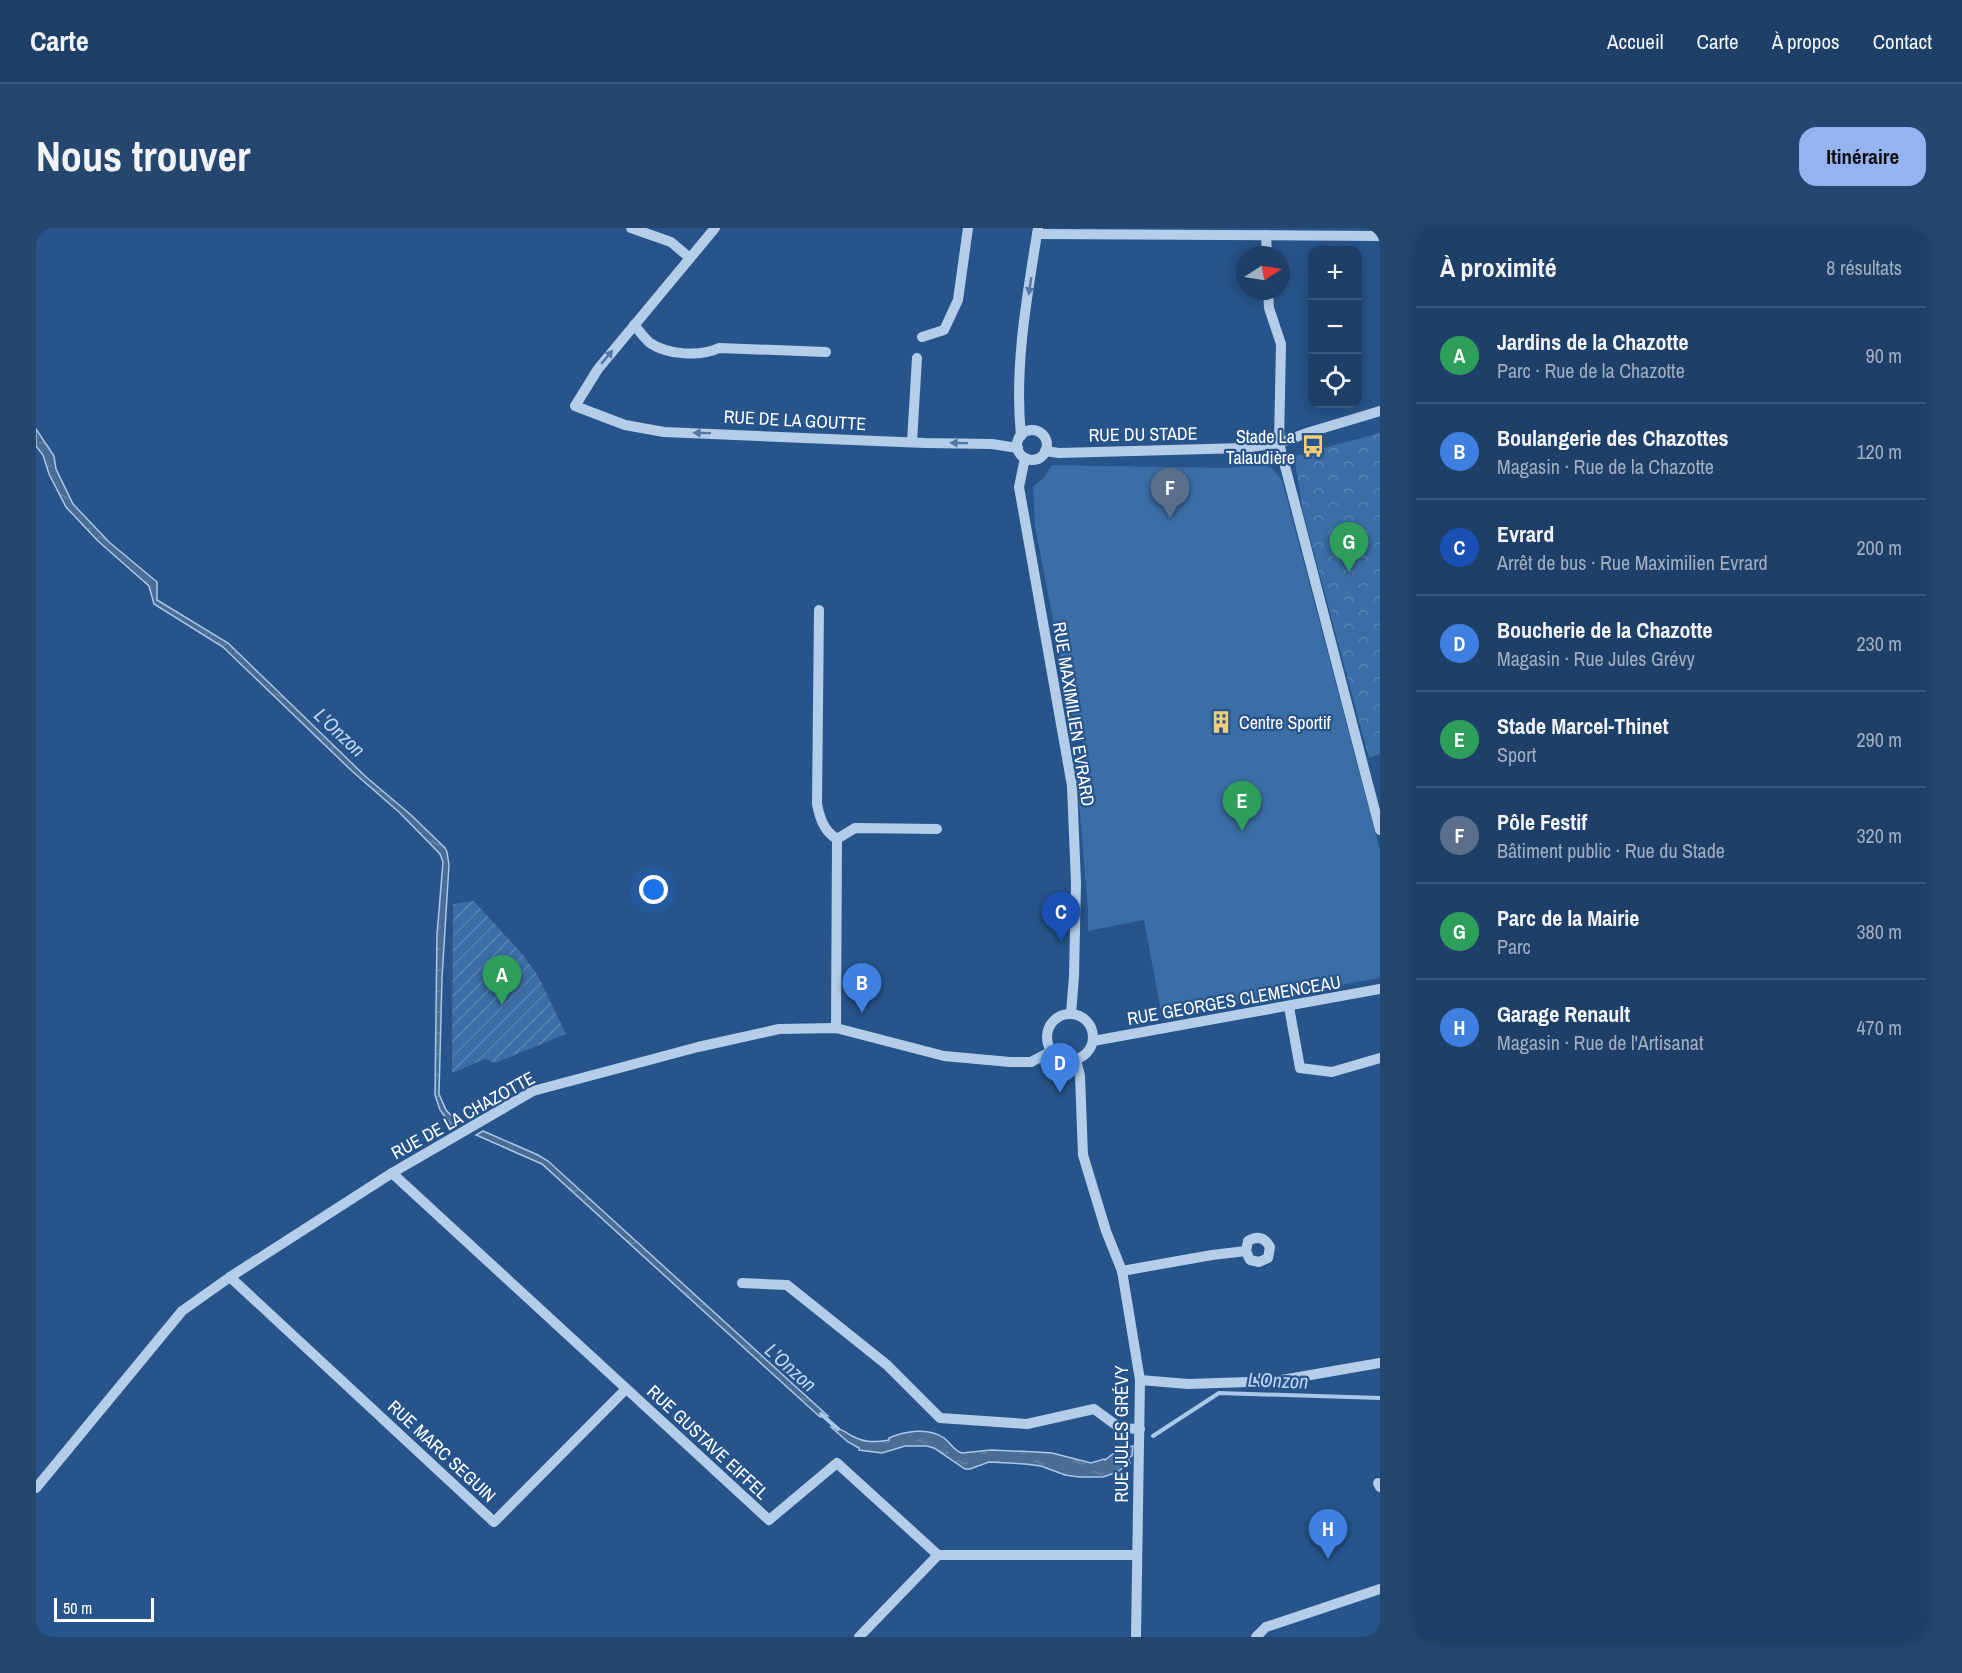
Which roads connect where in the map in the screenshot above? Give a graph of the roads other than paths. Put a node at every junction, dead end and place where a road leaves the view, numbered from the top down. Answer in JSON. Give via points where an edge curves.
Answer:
{"nodes":[{"id":1,"x":631,"y":228,"type":"edge"},
{"id":2,"x":715,"y":228,"type":"edge"},
{"id":3,"x":969,"y":228,"type":"edge"},
{"id":4,"x":1037,"y":231,"type":"edge"},
{"id":5,"x":1266,"y":236,"type":"junction"},
{"id":6,"x":1380,"y":236,"type":"edge"},
{"id":7,"x":1267,"y":246,"type":"edge"},
{"id":8,"x":690,"y":258,"type":"junction"},
{"id":9,"x":1269,"y":300,"type":"edge"},
{"id":10,"x":634,"y":325,"type":"junction"},
{"id":11,"x":922,"y":337,"type":"dead end"},
{"id":12,"x":826,"y":352,"type":"dead end"},
{"id":13,"x":917,"y":358,"type":"dead end"},
{"id":14,"x":1380,"y":411,"type":"edge"},
{"id":15,"x":1020,"y":436,"type":"junction"},
{"id":16,"x":912,"y":442,"type":"junction"},
{"id":17,"x":1279,"y":443,"type":"junction"},
{"id":18,"x":1018,"y":448,"type":"junction"},
{"id":19,"x":1046,"y":451,"type":"junction"},
{"id":20,"x":1025,"y":458,"type":"junction"},
{"id":21,"x":819,"y":610,"type":"dead end"},
{"id":22,"x":937,"y":829,"type":"dead end"},
{"id":23,"x":1380,"y":830,"type":"edge"},
{"id":24,"x":837,"y":839,"type":"junction"},
{"id":25,"x":1380,"y":989,"type":"edge"},
{"id":26,"x":1289,"y":1006,"type":"junction"},
{"id":27,"x":1071,"y":1014,"type":"junction"},
{"id":28,"x":836,"y":1028,"type":"junction"},
{"id":29,"x":1093,"y":1041,"type":"junction"},
{"id":30,"x":1052,"y":1051,"type":"junction"},
{"id":31,"x":1380,"y":1058,"type":"edge"},
{"id":32,"x":1076,"y":1060,"type":"junction"},
{"id":33,"x":392,"y":1173,"type":"junction"},
{"id":34,"x":1246,"y":1251,"type":"dead end"},
{"id":35,"x":1122,"y":1271,"type":"junction"},
{"id":36,"x":230,"y":1277,"type":"junction"},
{"id":37,"x":742,"y":1283,"type":"dead end"},
{"id":38,"x":1380,"y":1363,"type":"edge"},
{"id":39,"x":1140,"y":1380,"type":"junction"},
{"id":40,"x":626,"y":1389,"type":"junction"},
{"id":41,"x":1140,"y":1430,"type":"junction"},
{"id":42,"x":36,"y":1488,"type":"edge"},
{"id":43,"x":938,"y":1555,"type":"junction"},
{"id":44,"x":1137,"y":1556,"type":"junction"},
{"id":45,"x":1380,"y":1589,"type":"edge"},
{"id":46,"x":859,"y":1637,"type":"edge"},
{"id":47,"x":1136,"y":1637,"type":"edge"},
{"id":48,"x":1256,"y":1637,"type":"edge"}],
"edges":[{"from":1,"to":8,"type":"street","via":[[671,242]]},
{"from":2,"to":8,"type":"street"},
{"from":3,"to":11,"type":"street","via":[[958,300],[944,330]]},
{"from":4,"to":5,"type":"street"},
{"from":4,"to":15,"type":"street","one_way":true,"via":[[1022,342]]},
{"from":5,"to":6,"type":"street"},
{"from":5,"to":7,"type":"street"},
{"from":8,"to":10,"type":"street"},
{"from":9,"to":17,"type":"street","via":[[1281,344]]},
{"from":10,"to":12,"type":"street","via":[[650,342],[668,351],[710,352],[719,348]]},
{"from":16,"to":10,"type":"street","name":"RUE DE LA GOUTTE","one_way":true,"via":[[664,432],[625,425],[575,406],[598,369]]},
{"from":13,"to":16,"type":"street"},
{"from":14,"to":17,"type":"street","name":"RUE DU STADE"},
{"from":15,"to":18,"type":"street"},
{"from":15,"to":19,"type":"street","via":[[1033,430],[1042,434]]},
{"from":18,"to":16,"type":"street","name":"RUE DE LA GOUTTE","one_way":true},
{"from":17,"to":19,"type":"street","name":"RUE DU STADE","via":[[1244,448]]},
{"from":17,"to":23,"type":"street"},
{"from":18,"to":20,"type":"street"},
{"from":19,"to":20,"type":"street","via":[[1039,458]]},
{"from":20,"to":27,"type":"street","name":"RUE MAXIMILIEN EVRARD","via":[[1019,487],[1072,786],[1076,883]]},
{"from":21,"to":24,"type":"street","via":[[817,804],[829,834]]},
{"from":22,"to":24,"type":"street","via":[[855,828]]},
{"from":24,"to":28,"type":"street"},
{"from":25,"to":26,"type":"street","name":"RUE GEORGES CLEMENCEAU"},
{"from":26,"to":29,"type":"street","name":"RUE GEORGES CLEMENCEAU"},
{"from":26,"to":31,"type":"street","via":[[1300,1068],[1332,1072]]},
{"from":27,"to":29,"type":"street","via":[[1090,1026]]},
{"from":27,"to":30,"type":"street","via":[[1055,1020],[1050,1027],[1048,1043]]},
{"from":28,"to":30,"type":"street","name":"RUE DE LA CHAZOTTE","via":[[944,1056],[1031,1062]]},
{"from":28,"to":33,"type":"street","name":"RUE DE LA CHAZOTTE","via":[[779,1029],[533,1091]]},
{"from":29,"to":32,"type":"street","via":[[1084,1056]]},
{"from":30,"to":32,"type":"street","via":[[1059,1057]]},
{"from":32,"to":35,"type":"street","name":"RUE JULES GRÉVY","via":[[1083,1155]]},
{"from":33,"to":36,"type":"street","name":"RUE DE LA CHAZOTTE"},
{"from":33,"to":40,"type":"street","name":"RUE GUSTAVE EIFFEL"},
{"from":34,"to":35,"type":"street"},
{"from":35,"to":39,"type":"street","name":"RUE JULES GRÉVY"},
{"from":36,"to":40,"type":"street","name":"RUE MARC SEGUIN","via":[[494,1522]]},
{"from":36,"to":42,"type":"street","name":"RUE DE LA CHAZOTTE","via":[[183,1311]]},
{"from":37,"to":41,"type":"street","via":[[787,1285],[887,1365],[940,1418],[1027,1424],[1094,1409],[1120,1428]]},
{"from":38,"to":39,"type":"street","via":[[1276,1381],[1188,1384]]},
{"from":39,"to":41,"type":"street","name":"RUE JULES GRÉVY"},
{"from":40,"to":43,"type":"street","name":"RUE GUSTAVE EIFFEL","via":[[769,1520],[837,1463]]},
{"from":41,"to":44,"type":"street","name":"RUE JULES GRÉVY"},
{"from":43,"to":44,"type":"street"},
{"from":43,"to":46,"type":"street"},
{"from":44,"to":47,"type":"street","name":"RUE JULES GRÉVY"},
{"from":45,"to":48,"type":"street","via":[[1266,1627]]}]}
